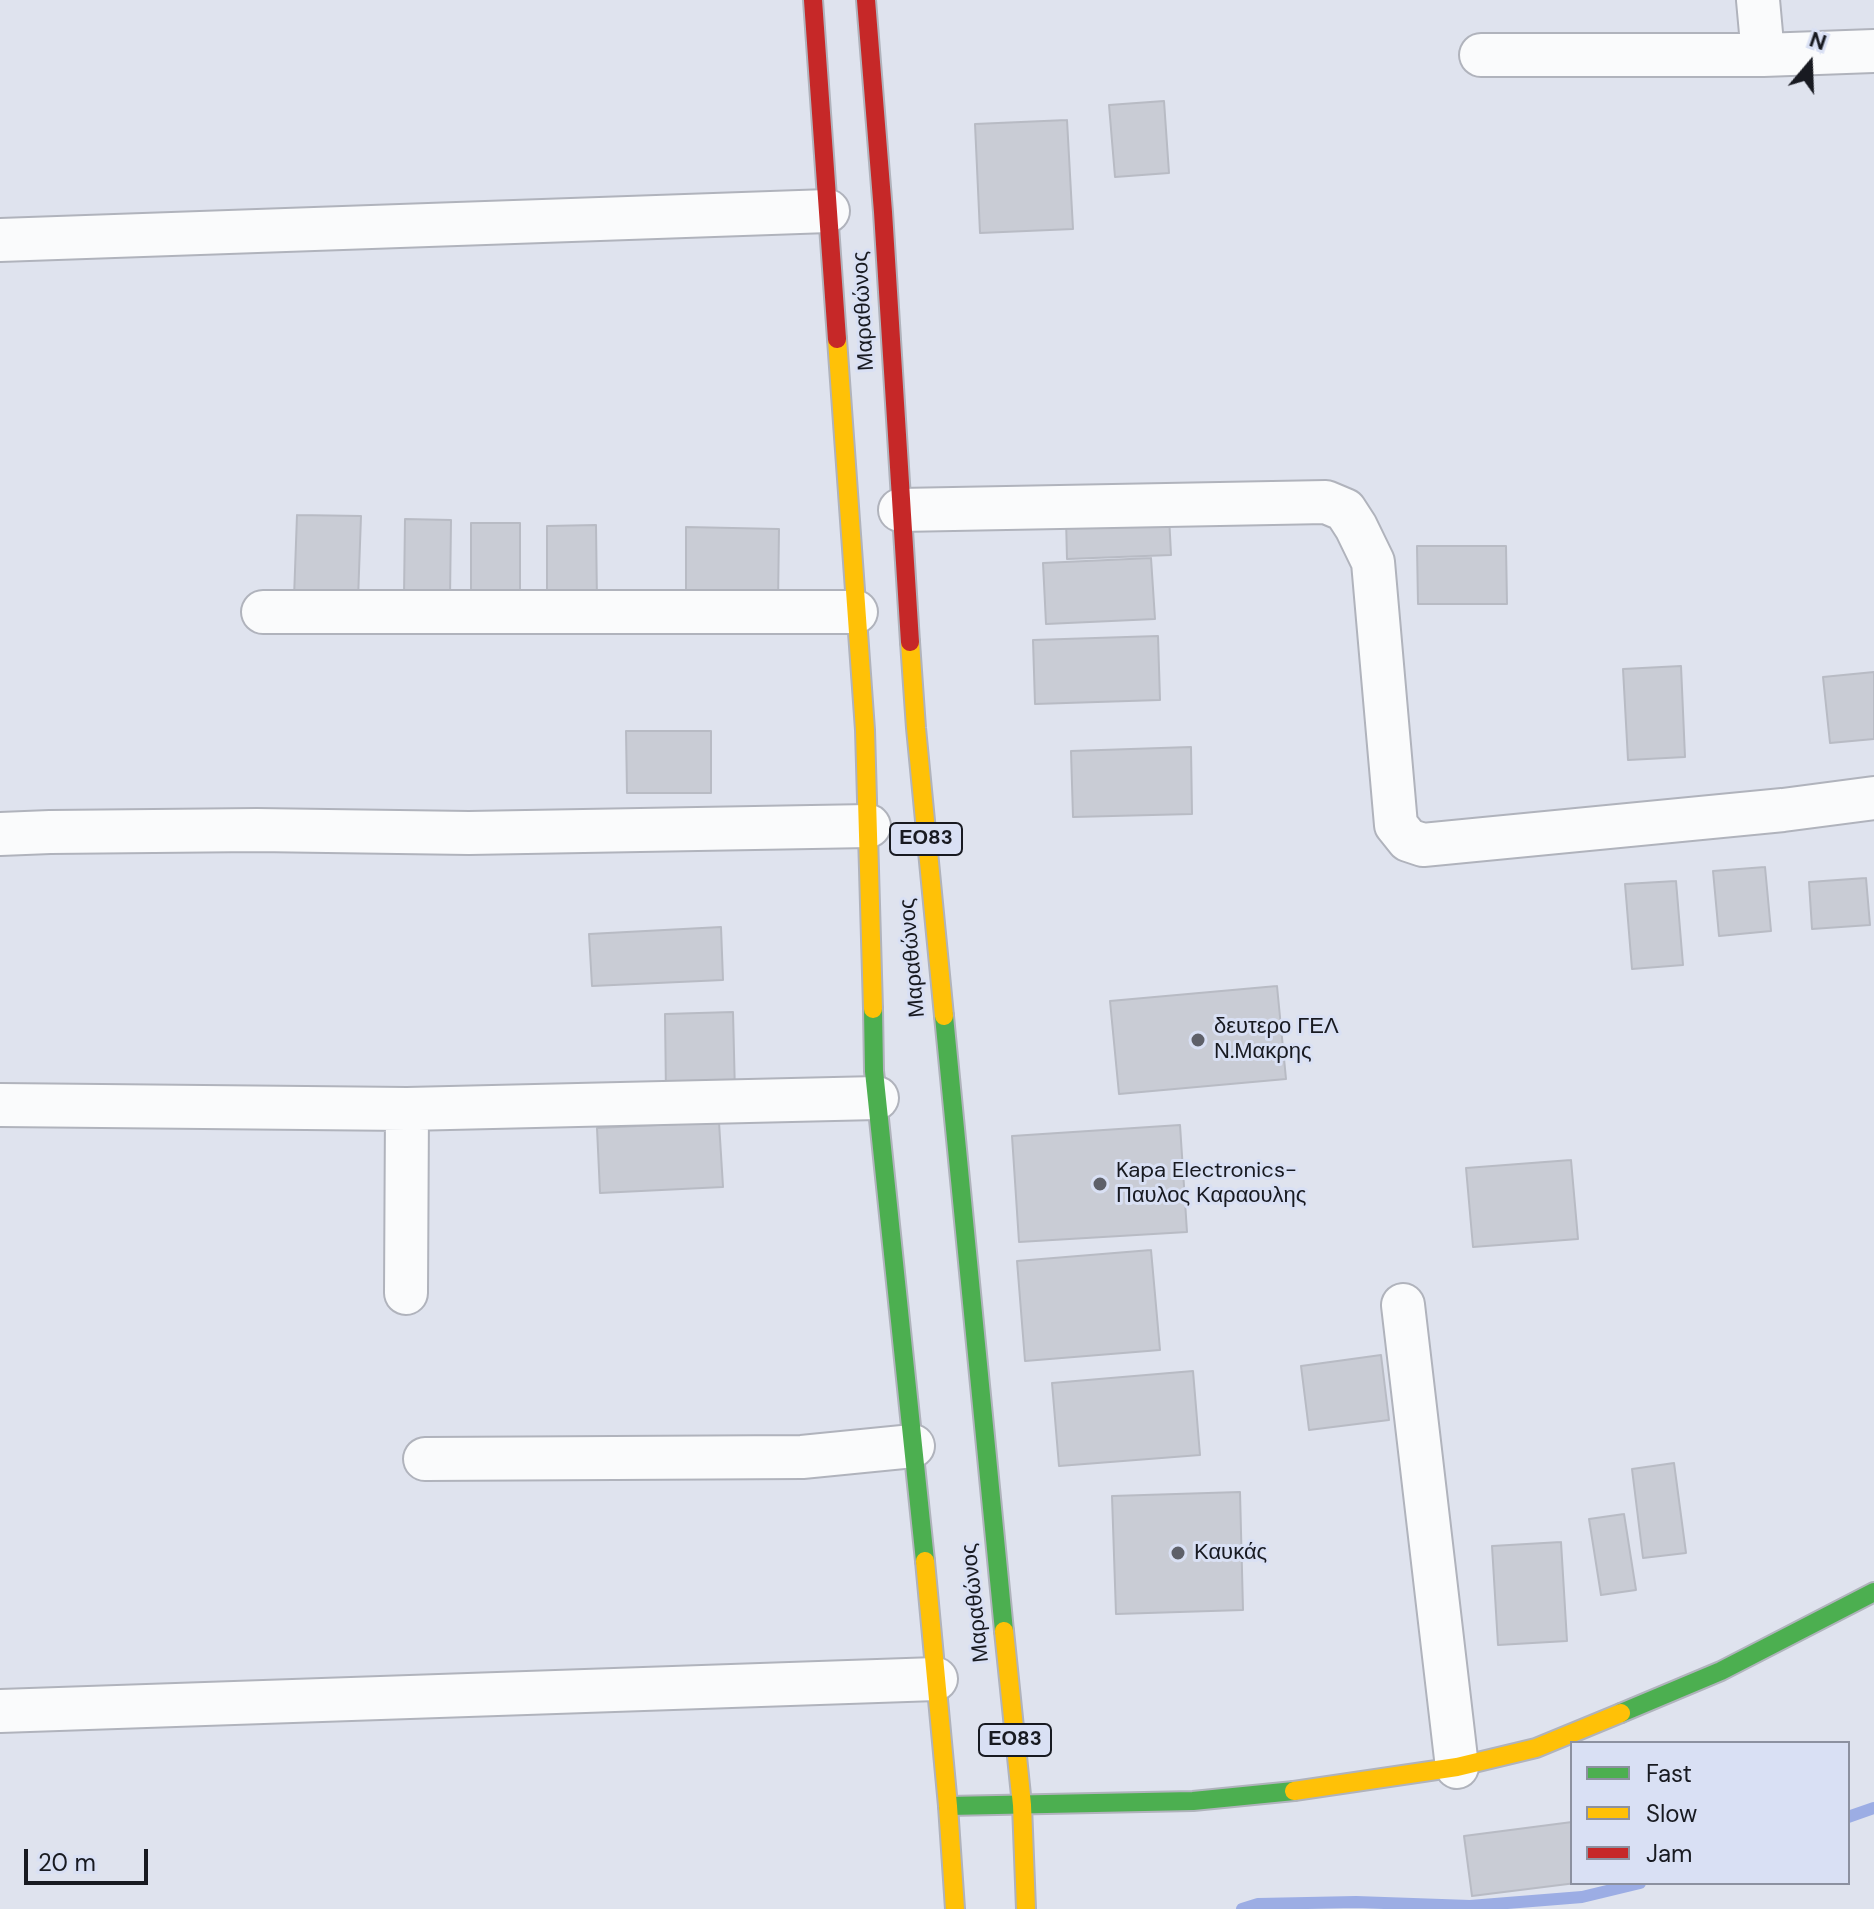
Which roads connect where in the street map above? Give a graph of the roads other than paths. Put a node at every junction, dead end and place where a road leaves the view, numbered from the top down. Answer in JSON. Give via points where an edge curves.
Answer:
{"nodes":[{"id":1,"x":813,"y":0,"type":"edge"},
{"id":2,"x":866,"y":0,"type":"edge"},
{"id":3,"x":1758,"y":0,"type":"edge"},
{"id":4,"x":1874,"y":51,"type":"edge"},
{"id":5,"x":1481,"y":55,"type":"dead end"},
{"id":6,"x":1763,"y":55,"type":"junction"},
{"id":7,"x":828,"y":211,"type":"junction"},
{"id":8,"x":0,"y":240,"type":"edge"},
{"id":9,"x":900,"y":510,"type":"junction"},
{"id":10,"x":263,"y":612,"type":"dead end"},
{"id":11,"x":856,"y":612,"type":"junction"},
{"id":12,"x":1874,"y":798,"type":"edge"},
{"id":13,"x":869,"y":826,"type":"junction"},
{"id":14,"x":0,"y":834,"type":"edge"},
{"id":15,"x":877,"y":1098,"type":"junction"},
{"id":16,"x":0,"y":1105,"type":"edge"},
{"id":17,"x":407,"y":1109,"type":"junction"},
{"id":18,"x":406,"y":1293,"type":"dead end"},
{"id":19,"x":1403,"y":1305,"type":"dead end"},
{"id":20,"x":913,"y":1446,"type":"junction"},
{"id":21,"x":425,"y":1459,"type":"dead end"},
{"id":22,"x":1874,"y":1592,"type":"edge"},
{"id":23,"x":936,"y":1679,"type":"junction"},
{"id":24,"x":0,"y":1711,"type":"edge"},
{"id":25,"x":1457,"y":1767,"type":"junction"},
{"id":26,"x":1022,"y":1805,"type":"junction"},
{"id":27,"x":948,"y":1806,"type":"junction"},
{"id":28,"x":955,"y":1909,"type":"edge"},
{"id":29,"x":1026,"y":1909,"type":"edge"}],
"edges":[{"from":1,"to":7,"type":"main road","name":"Μαραθώνος","number":"ΕΟ83"},
{"from":2,"to":9,"type":"main road","name":"Μαραθώνος","number":"ΕΟ83"},
{"from":3,"to":6,"type":"street"},
{"from":4,"to":6,"type":"street"},
{"from":5,"to":6,"type":"street"},
{"from":7,"to":8,"type":"street"},
{"from":7,"to":11,"type":"main road","name":"Μαραθώνος","number":"ΕΟ83"},
{"from":9,"to":12,"type":"street","via":[[1326,502],[1345,510],[1373,562],[1396,825],[1408,840],[1423,845]]},
{"from":9,"to":26,"type":"main road","name":"Μαραθώνος","number":"ΕΟ83","via":[[918,758]]},
{"from":10,"to":11,"type":"street"},
{"from":11,"to":13,"type":"main road","name":"Μαραθώνος","number":"ΕΟ83"},
{"from":13,"to":14,"type":"street"},
{"from":13,"to":15,"type":"main road","name":"Μαραθώνος","number":"ΕΟ83"},
{"from":15,"to":17,"type":"street"},
{"from":15,"to":20,"type":"main road","name":"Μαραθώνος","number":"ΕΟ83"},
{"from":16,"to":17,"type":"street"},
{"from":17,"to":18,"type":"street"},
{"from":19,"to":25,"type":"street"},
{"from":20,"to":21,"type":"street","via":[[802,1457]]},
{"from":20,"to":23,"type":"main road","name":"Μαραθώνος","number":"ΕΟ83"},
{"from":22,"to":25,"type":"main road","via":[[1707,1677],[1536,1748]]},
{"from":23,"to":24,"type":"street"},
{"from":23,"to":27,"type":"main road","name":"Μαραθώνος","number":"ΕΟ83"},
{"from":25,"to":26,"type":"main road","via":[[1193,1801]]},
{"from":26,"to":27,"type":"main road"},
{"from":26,"to":29,"type":"main road","name":"Μαραθώνος","number":"ΕΟ83"},
{"from":27,"to":28,"type":"main road","name":"Μαραθώνος","number":"ΕΟ83"}]}
